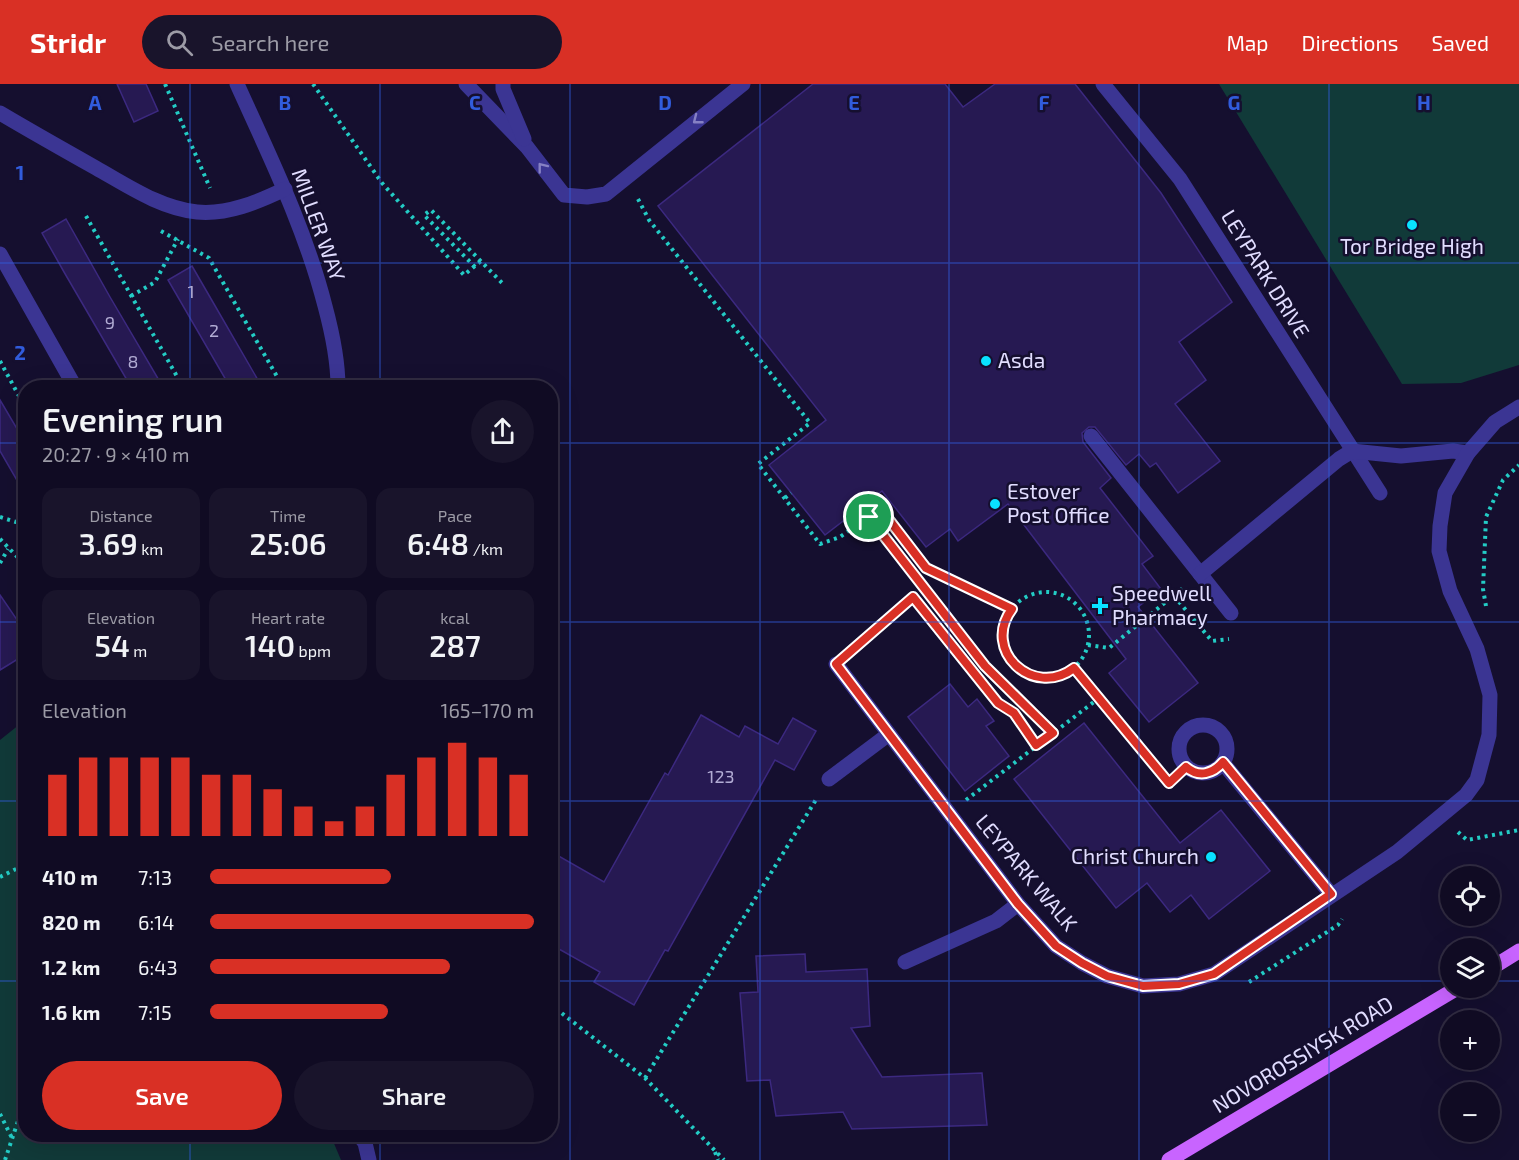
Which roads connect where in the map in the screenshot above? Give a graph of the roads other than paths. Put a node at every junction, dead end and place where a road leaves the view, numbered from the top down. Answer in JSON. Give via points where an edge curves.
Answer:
{"nodes":[{"id":1,"x":237,"y":84,"type":"edge"},
{"id":2,"x":466,"y":84,"type":"edge"},
{"id":3,"x":503,"y":84,"type":"edge"},
{"id":4,"x":743,"y":84,"type":"edge"},
{"id":5,"x":1103,"y":84,"type":"edge"},
{"id":6,"x":0,"y":113,"type":"edge"},
{"id":7,"x":527,"y":147,"type":"junction"},
{"id":8,"x":285,"y":189,"type":"junction"},
{"id":9,"x":0,"y":254,"type":"edge"},
{"id":10,"x":71,"y":380,"type":"edge"},
{"id":11,"x":337,"y":380,"type":"edge"},
{"id":12,"x":1519,"y":407,"type":"edge"},
{"id":13,"x":1091,"y":436,"type":"dead end"},
{"id":14,"x":1352,"y":451,"type":"junction"},
{"id":15,"x":1468,"y":453,"type":"junction"},
{"id":16,"x":1380,"y":493,"type":"dead end"},
{"id":17,"x":1200,"y":574,"type":"junction"},
{"id":18,"x":1231,"y":613,"type":"dead end"},
{"id":19,"x":836,"y":664,"type":"road end"},
{"id":20,"x":889,"y":734,"type":"junction"},
{"id":21,"x":1223,"y":762,"type":"junction"},
{"id":22,"x":829,"y":779,"type":"road end"},
{"id":23,"x":1331,"y":894,"type":"junction"},
{"id":24,"x":1018,"y":904,"type":"junction"},
{"id":25,"x":1519,"y":951,"type":"edge"},
{"id":26,"x":905,"y":962,"type":"dead end"},
{"id":27,"x":1500,"y":963,"type":"edge"},
{"id":28,"x":1441,"y":998,"type":"edge"},
{"id":29,"x":364,"y":1142,"type":"edge"},
{"id":30,"x":369,"y":1160,"type":"edge"},
{"id":31,"x":1169,"y":1160,"type":"edge"}],
"edges":[{"from":1,"to":8,"type":"street","name":"MILLER WAY"},
{"from":2,"to":7,"type":"street"},
{"from":3,"to":7,"type":"street"},
{"from":4,"to":7,"type":"street","one_way":true,"via":[[606,194],[564,195]]},
{"from":5,"to":14,"type":"street","name":"LEYPARK DRIVE","via":[[1180,179]]},
{"from":6,"to":8,"type":"street","via":[[142,194],[176,208],[199,212],[231,210]]},
{"from":8,"to":11,"type":"street","name":"MILLER WAY","via":[[315,266],[330,325]]},
{"from":9,"to":10,"type":"street"},
{"from":12,"to":15,"type":"street","name":"LEYPARK WALK","via":[[1495,422]]},
{"from":13,"to":17,"type":"street"},
{"from":14,"to":15,"type":"street","via":[[1401,456]]},
{"from":14,"to":16,"type":"street","name":"LEYPARK DRIVE"},
{"from":14,"to":17,"type":"street"},
{"from":15,"to":23,"type":"street","name":"LEYPARK WALK","via":[[1445,493],[1439,551],[1450,591],[1477,649],[1490,695],[1489,735],[1477,780],[1466,795],[1397,852]]},
{"from":17,"to":18,"type":"street"},
{"from":19,"to":20,"type":"street","name":"LEYPARK WALK"},
{"from":20,"to":22,"type":"street"},
{"from":20,"to":24,"type":"street","name":"LEYPARK WALK"},
{"from":21,"to":21,"type":"street","via":[[1204,774],[1186,767],[1180,758],[1180,743],[1188,730],[1202,725],[1216,729],[1226,740]]},
{"from":21,"to":23,"type":"street"},
{"from":23,"to":24,"type":"street","name":"LEYPARK WALK","via":[[1214,974],[1179,984],[1143,986],[1107,976],[1056,946]]},
{"from":24,"to":26,"type":"street","via":[[996,921]]},
{"from":25,"to":27,"type":"main road"},
{"from":28,"to":31,"type":"main road","name":"NOVOROSSIYSK ROAD"},
{"from":29,"to":30,"type":"street"}]}
